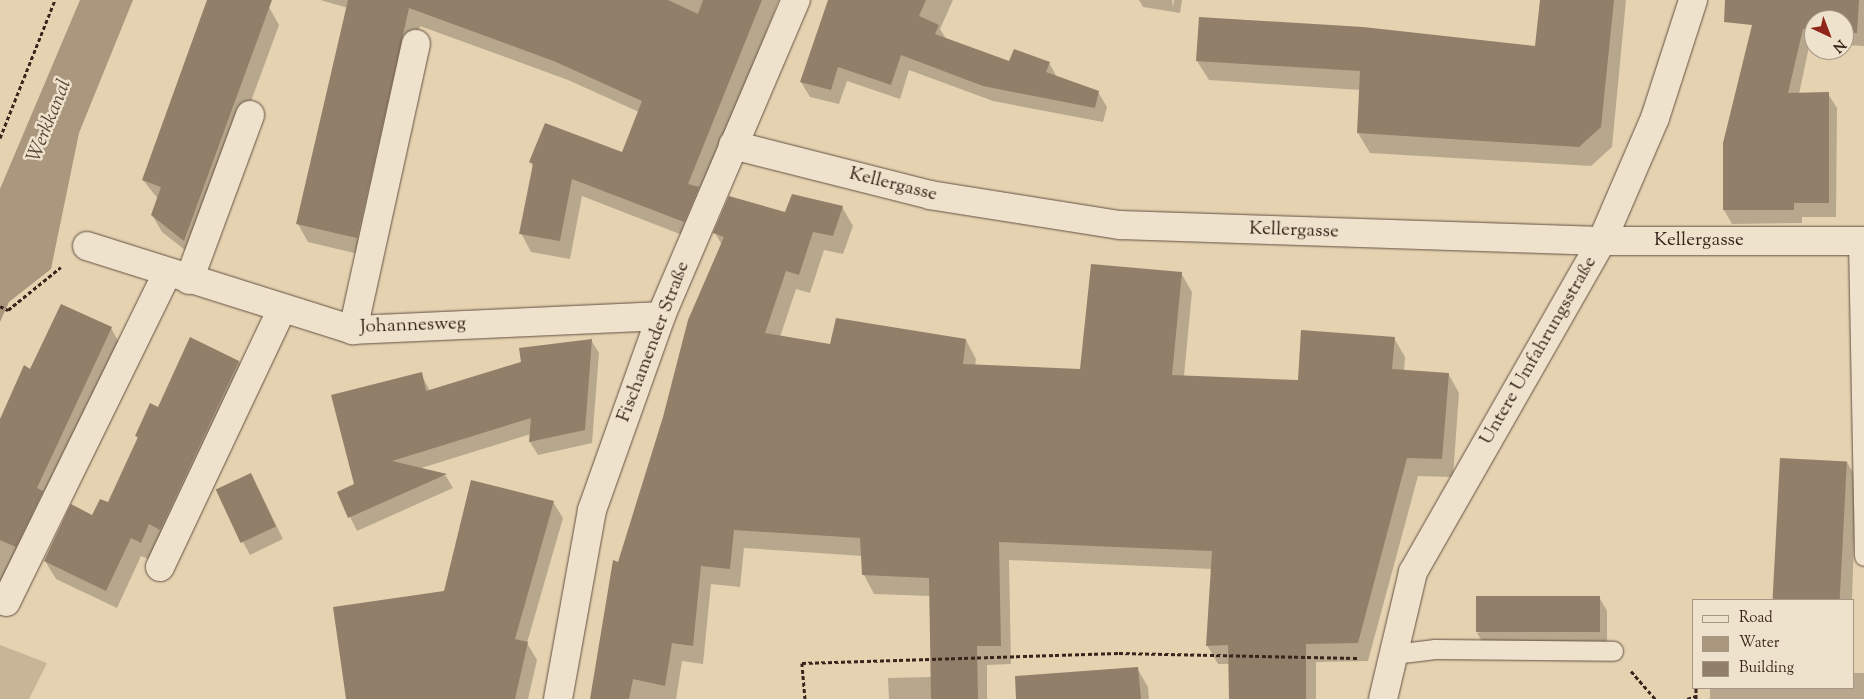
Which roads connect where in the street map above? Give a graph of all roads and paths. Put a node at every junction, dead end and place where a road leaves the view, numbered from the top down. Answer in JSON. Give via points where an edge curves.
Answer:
{"nodes":[{"id":1,"x":55,"y":0,"type":"edge"},
{"id":2,"x":796,"y":0,"type":"edge"},
{"id":3,"x":1693,"y":0,"type":"edge"},
{"id":4,"x":416,"y":44,"type":"dead end"},
{"id":5,"x":250,"y":115,"type":"dead end"},
{"id":6,"x":0,"y":138,"type":"edge"},
{"id":7,"x":733,"y":145,"type":"junction"},
{"id":8,"x":1602,"y":241,"type":"junction"},
{"id":9,"x":1861,"y":241,"type":"edge"},
{"id":10,"x":87,"y":246,"type":"joint"},
{"id":11,"x":178,"y":276,"type":"junction"},
{"id":12,"x":0,"y":306,"type":"edge"},
{"id":13,"x":282,"y":309,"type":"junction"},
{"id":14,"x":661,"y":316,"type":"junction"},
{"id":15,"x":353,"y":330,"type":"junction"},
{"id":16,"x":1864,"y":556,"type":"edge"},
{"id":17,"x":160,"y":568,"type":"dead end"},
{"id":18,"x":6,"y":602,"type":"dead end"},
{"id":19,"x":1613,"y":651,"type":"joint"},
{"id":20,"x":1394,"y":654,"type":"junction"},
{"id":21,"x":1696,"y":698,"type":"edge"},
{"id":22,"x":558,"y":699,"type":"edge"},
{"id":23,"x":805,"y":699,"type":"edge"},
{"id":24,"x":1383,"y":699,"type":"edge"},
{"id":25,"x":1656,"y":699,"type":"edge"},
{"id":26,"x":1687,"y":699,"type":"edge"}],
"edges":[{"from":1,"to":6,"type":"path"},
{"from":2,"to":7,"type":"street","name":"Fischamender Straße"},
{"from":3,"to":8,"type":"street","name":"Untere Umfahrungsstraße","via":[[1655,118]]},
{"from":4,"to":15,"type":"street"},
{"from":5,"to":11,"type":"street"},
{"from":7,"to":8,"type":"street","name":"Kellergasse","via":[[930,195],[1120,225]]},
{"from":7,"to":14,"type":"street","name":"Fischamender Straße"},
{"from":8,"to":9,"type":"street","name":"Kellergasse"},
{"from":8,"to":20,"type":"street","name":"Untere Umfahrungsstraße","via":[[1413,572]]},
{"from":9,"to":16,"type":"lane"},
{"from":10,"to":11,"type":"street","name":"Johannesweg"},
{"from":10,"to":12,"type":"path","via":[[8,310]]},
{"from":11,"to":13,"type":"street","name":"Johannesweg"},
{"from":11,"to":18,"type":"street"},
{"from":13,"to":15,"type":"street","name":"Johannesweg"},
{"from":13,"to":17,"type":"street"},
{"from":14,"to":15,"type":"street","name":"Johannesweg"},
{"from":14,"to":22,"type":"street","name":"Fischamender Straße","via":[[592,510]]},
{"from":19,"to":20,"type":"lane","via":[[1435,649]]},
{"from":19,"to":25,"type":"path"},
{"from":20,"to":23,"type":"path","via":[[1347,660],[1119,653],[802,663]]},
{"from":20,"to":24,"type":"street","name":"Untere Umfahrungsstraße"},
{"from":21,"to":26,"type":"path"}]}
